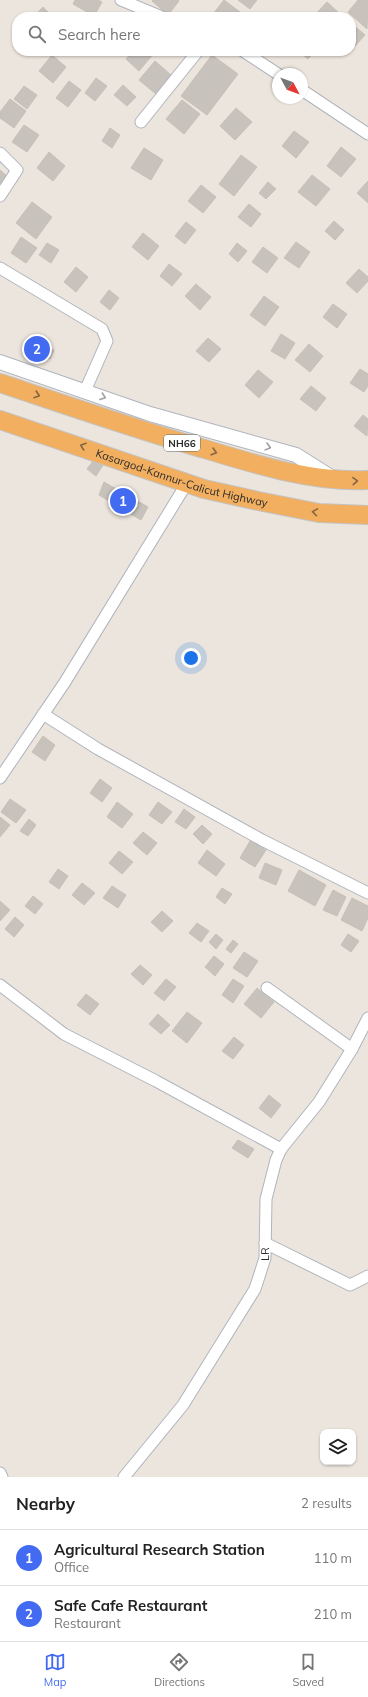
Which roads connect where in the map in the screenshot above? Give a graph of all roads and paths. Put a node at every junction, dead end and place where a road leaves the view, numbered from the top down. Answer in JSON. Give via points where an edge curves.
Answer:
{"nodes":[{"id":1,"x":121,"y":0,"type":"edge"},
{"id":2,"x":150,"y":12,"type":"edge"},
{"id":3,"x":194,"y":56,"type":"edge"},
{"id":4,"x":251,"y":56,"type":"edge"},
{"id":5,"x":272,"y":70,"type":"edge"},
{"id":6,"x":308,"y":94,"type":"edge"},
{"id":7,"x":141,"y":122,"type":"dead end"},
{"id":8,"x":368,"y":134,"type":"edge"},
{"id":9,"x":0,"y":153,"type":"edge"},
{"id":10,"x":0,"y":196,"type":"edge"},
{"id":11,"x":0,"y":268,"type":"edge"},
{"id":12,"x":0,"y":362,"type":"edge"},
{"id":13,"x":0,"y":383,"type":"edge"},
{"id":14,"x":85,"y":390,"type":"junction"},
{"id":15,"x":0,"y":420,"type":"edge"},
{"id":16,"x":335,"y":479,"type":"junction"},
{"id":17,"x":368,"y":480,"type":"edge"},
{"id":18,"x":187,"y":483,"type":"junction"},
{"id":19,"x":368,"y":515,"type":"edge"},
{"id":20,"x":43,"y":714,"type":"junction"},
{"id":21,"x":0,"y":778,"type":"edge"},
{"id":22,"x":368,"y":893,"type":"edge"},
{"id":23,"x":0,"y":984,"type":"edge"},
{"id":24,"x":267,"y":988,"type":"dead end"},
{"id":25,"x":368,"y":1018,"type":"edge"},
{"id":26,"x":352,"y":1049,"type":"junction"},
{"id":27,"x":281,"y":1149,"type":"junction"},
{"id":28,"x":265,"y":1243,"type":"junction"},
{"id":29,"x":368,"y":1276,"type":"edge"},
{"id":30,"x":0,"y":1473,"type":"edge"},
{"id":31,"x":2,"y":1477,"type":"edge"},
{"id":32,"x":124,"y":1477,"type":"edge"}],
"edges":[{"from":1,"to":2,"type":"street"},
{"from":3,"to":7,"type":"street"},
{"from":4,"to":5,"type":"street"},
{"from":6,"to":8,"type":"street"},
{"from":9,"to":10,"type":"street","via":[[17,170]]},
{"from":11,"to":14,"type":"street","via":[[102,329],[107,341]]},
{"from":12,"to":14,"type":"street"},
{"from":13,"to":16,"type":"highway","number":"NH66","one_way":true,"via":[[161,437],[263,467]]},
{"from":14,"to":16,"type":"street","one_way":true,"via":[[150,414],[296,454]]},
{"from":18,"to":15,"type":"highway","name":"Kasargod-Kannur-Calicut Highway","one_way":true},
{"from":16,"to":17,"type":"highway","number":"NH66","one_way":true},
{"from":19,"to":18,"type":"highway","name":"Kasargod-Kannur-Calicut Highway","one_way":true,"via":[[320,513]]},
{"from":18,"to":20,"type":"street"},
{"from":20,"to":21,"type":"street"},
{"from":20,"to":22,"type":"street","via":[[98,749],[262,840]]},
{"from":23,"to":27,"type":"street","via":[[64,1034]]},
{"from":24,"to":26,"type":"street"},
{"from":25,"to":26,"type":"street","name":"LR"},
{"from":26,"to":27,"type":"street","name":"LR","via":[[320,1102]]},
{"from":27,"to":28,"type":"street","name":"LR","via":[[266,1198]]},
{"from":28,"to":29,"type":"street","via":[[350,1285]]},
{"from":28,"to":32,"type":"street","name":"LR","via":[[265,1258],[254,1289],[183,1405]]},
{"from":30,"to":31,"type":"street"}]}
